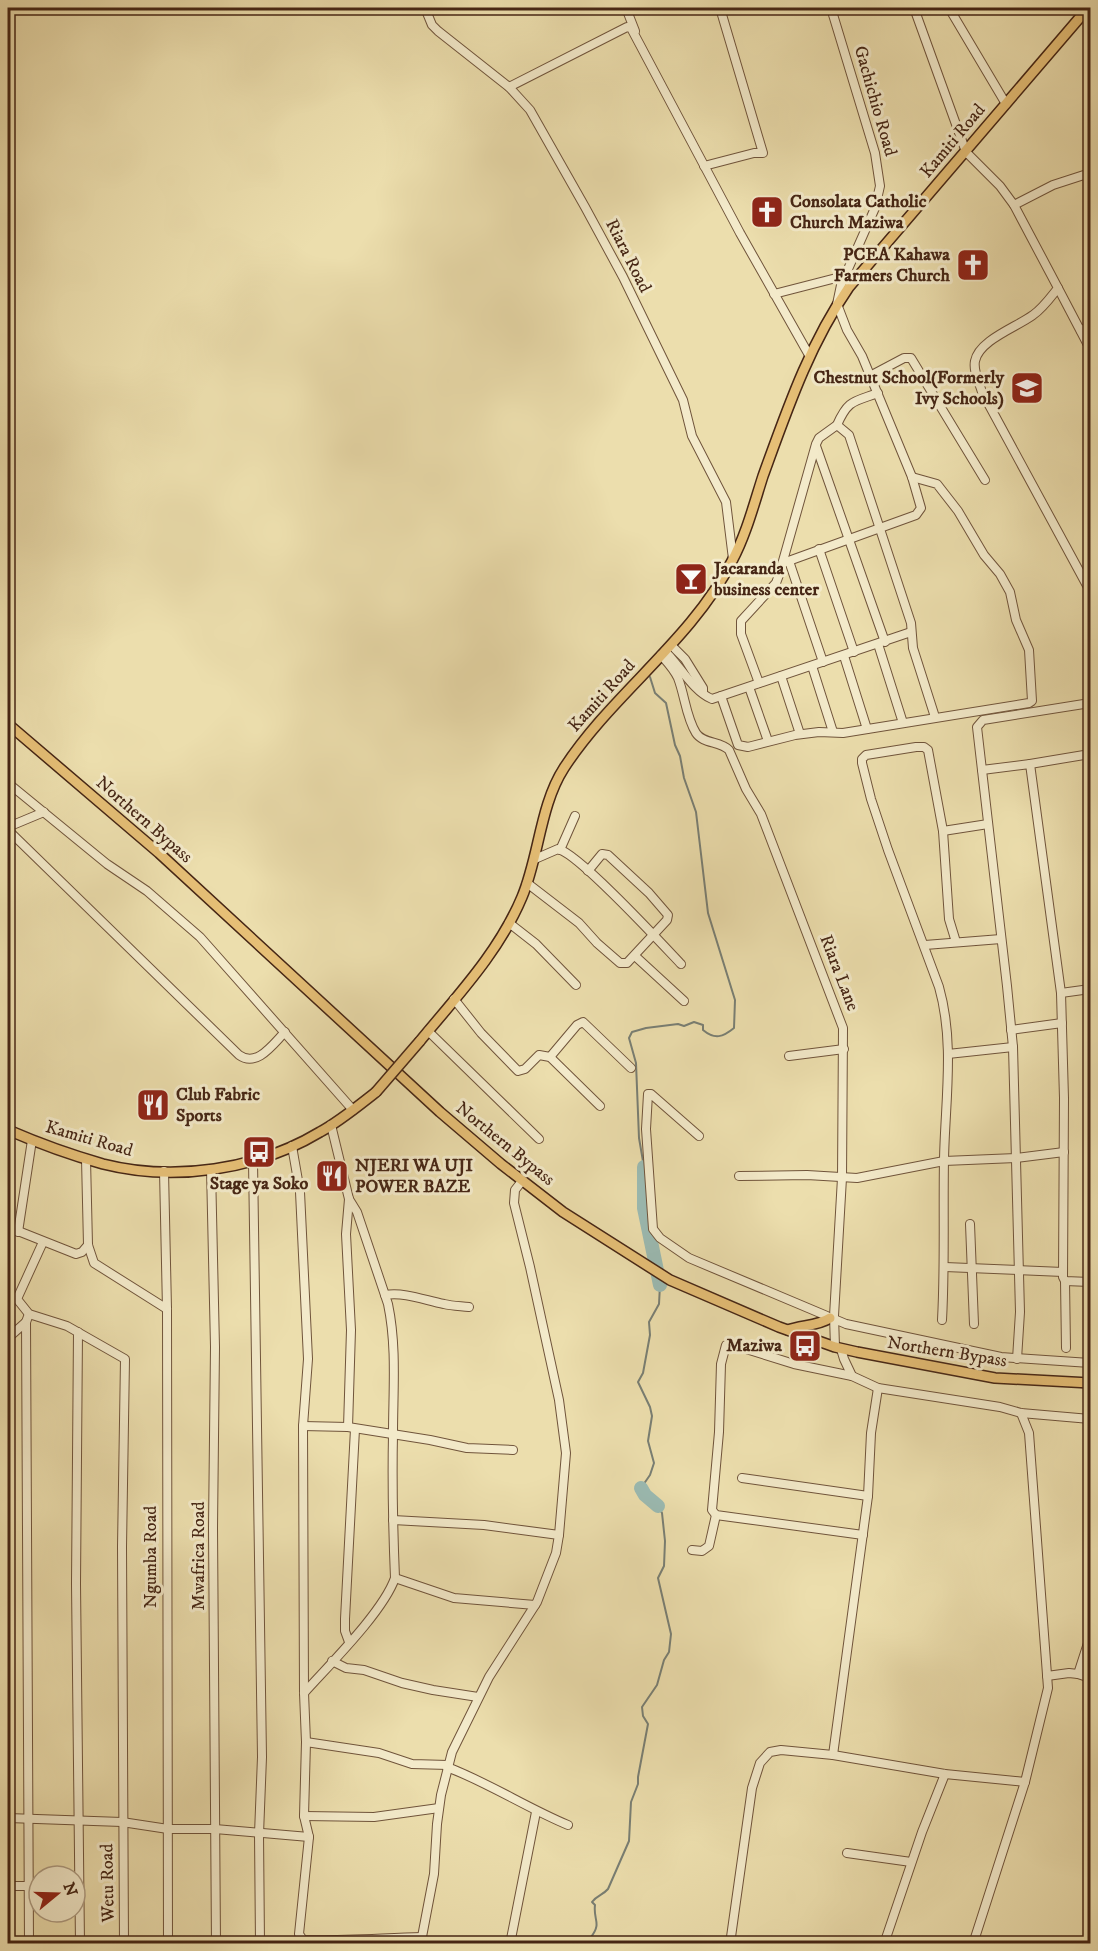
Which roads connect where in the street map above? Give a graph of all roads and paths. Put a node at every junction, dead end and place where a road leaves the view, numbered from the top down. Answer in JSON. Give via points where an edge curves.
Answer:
{"nodes":[{"id":1,"x":425,"y":8,"type":"edge"},
{"id":2,"x":626,"y":8,"type":"edge"},
{"id":3,"x":720,"y":8,"type":"edge"},
{"id":4,"x":831,"y":8,"type":"edge"},
{"id":5,"x":914,"y":8,"type":"edge"},
{"id":6,"x":949,"y":8,"type":"edge"},
{"id":7,"x":1088,"y":8,"type":"edge"},
{"id":8,"x":635,"y":33,"type":"junction"},
{"id":9,"x":509,"y":87,"type":"junction"},
{"id":10,"x":1006,"y":104,"type":"junction"},
{"id":11,"x":966,"y":152,"type":"junction"},
{"id":12,"x":704,"y":166,"type":"junction"},
{"id":13,"x":1090,"y":173,"type":"edge"},
{"id":14,"x":1014,"y":205,"type":"junction"},
{"id":15,"x":844,"y":276,"type":"junction"},
{"id":16,"x":1058,"y":288,"type":"junction"},
{"id":17,"x":774,"y":294,"type":"junction"},
{"id":18,"x":837,"y":304,"type":"junction"},
{"id":19,"x":1090,"y":325,"type":"edge"},
{"id":20,"x":1081,"y":331,"type":"junction"},
{"id":21,"x":1090,"y":349,"type":"edge"},
{"id":22,"x":809,"y":355,"type":"junction"},
{"id":23,"x":870,"y":376,"type":"junction"},
{"id":24,"x":878,"y":393,"type":"junction"},
{"id":25,"x":837,"y":425,"type":"junction"},
{"id":26,"x":816,"y":444,"type":"junction"},
{"id":27,"x":912,"y":477,"type":"junction"},
{"id":28,"x":985,"y":480,"type":"dead end"},
{"id":29,"x":881,"y":528,"type":"junction"},
{"id":30,"x":850,"y":538,"type":"junction"},
{"id":31,"x":819,"y":549,"type":"junction"},
{"id":32,"x":733,"y":560,"type":"junction"},
{"id":33,"x":786,"y":562,"type":"junction"},
{"id":34,"x":1090,"y":591,"type":"edge"},
{"id":35,"x":911,"y":632,"type":"junction"},
{"id":36,"x":881,"y":643,"type":"junction"},
{"id":37,"x":666,"y":650,"type":"junction"},
{"id":38,"x":854,"y":652,"type":"junction"},
{"id":39,"x":844,"y":656,"type":"junction"},
{"id":40,"x":823,"y":662,"type":"junction"},
{"id":41,"x":812,"y":666,"type":"junction"},
{"id":42,"x":781,"y":676,"type":"junction"},
{"id":43,"x":759,"y":683,"type":"junction"},
{"id":44,"x":749,"y":687,"type":"junction"},
{"id":45,"x":721,"y":696,"type":"junction"},
{"id":46,"x":1090,"y":703,"type":"edge"},
{"id":47,"x":935,"y":717,"type":"junction"},
{"id":48,"x":903,"y":723,"type":"junction"},
{"id":49,"x":8,"y":724,"type":"edge"},
{"id":50,"x":867,"y":729,"type":"junction"},
{"id":51,"x":833,"y":732,"type":"junction"},
{"id":52,"x":800,"y":734,"type":"junction"},
{"id":53,"x":768,"y":741,"type":"junction"},
{"id":54,"x":1090,"y":754,"type":"edge"},
{"id":55,"x":1030,"y":764,"type":"junction"},
{"id":56,"x":982,"y":770,"type":"junction"},
{"id":57,"x":8,"y":783,"type":"edge"},
{"id":58,"x":44,"y":812,"type":"junction"},
{"id":59,"x":575,"y":816,"type":"dead end"},
{"id":60,"x":988,"y":824,"type":"junction"},
{"id":61,"x":8,"y":828,"type":"edge"},
{"id":62,"x":943,"y":831,"type":"junction"},
{"id":63,"x":560,"y":850,"type":"junction"},
{"id":64,"x":535,"y":859,"type":"junction"},
{"id":65,"x":588,"y":871,"type":"junction"},
{"id":66,"x":527,"y":883,"type":"junction"},
{"id":67,"x":509,"y":923,"type":"junction"},
{"id":68,"x":654,"y":935,"type":"junction"},
{"id":69,"x":1001,"y":939,"type":"junction"},
{"id":70,"x":956,"y":942,"type":"junction"},
{"id":71,"x":925,"y":945,"type":"junction"},
{"id":72,"x":635,"y":956,"type":"junction"},
{"id":73,"x":681,"y":964,"type":"dead end"},
{"id":74,"x":576,"y":985,"type":"dead end"},
{"id":75,"x":1090,"y":989,"type":"edge"},
{"id":76,"x":1061,"y":993,"type":"junction"},
{"id":77,"x":454,"y":999,"type":"junction"},
{"id":78,"x":684,"y":1001,"type":"dead end"},
{"id":79,"x":1062,"y":1023,"type":"junction"},
{"id":80,"x":428,"y":1030,"type":"junction"},
{"id":81,"x":1011,"y":1030,"type":"junction"},
{"id":82,"x":285,"y":1032,"type":"junction"},
{"id":83,"x":1012,"y":1047,"type":"junction"},
{"id":84,"x":844,"y":1049,"type":"junction"},
{"id":85,"x":948,"y":1054,"type":"junction"},
{"id":86,"x":789,"y":1056,"type":"dead end"},
{"id":87,"x":550,"y":1057,"type":"junction"},
{"id":88,"x":631,"y":1068,"type":"dead end"},
{"id":89,"x":600,"y":1106,"type":"dead end"},
{"id":90,"x":353,"y":1110,"type":"junction"},
{"id":91,"x":331,"y":1125,"type":"junction"},
{"id":92,"x":8,"y":1130,"type":"edge"},
{"id":93,"x":699,"y":1136,"type":"dead end"},
{"id":94,"x":539,"y":1139,"type":"dead end"},
{"id":95,"x":32,"y":1140,"type":"junction"},
{"id":96,"x":292,"y":1146,"type":"junction"},
{"id":97,"x":1064,"y":1152,"type":"junction"},
{"id":98,"x":1016,"y":1158,"type":"junction"},
{"id":99,"x":86,"y":1159,"type":"junction"},
{"id":100,"x":253,"y":1161,"type":"junction"},
{"id":101,"x":944,"y":1161,"type":"junction"},
{"id":102,"x":211,"y":1169,"type":"junction"},
{"id":103,"x":164,"y":1171,"type":"junction"},
{"id":104,"x":740,"y":1176,"type":"dead end"},
{"id":105,"x":842,"y":1178,"type":"junction"},
{"id":106,"x":522,"y":1181,"type":"junction"},
{"id":107,"x":349,"y":1199,"type":"junction"},
{"id":108,"x":970,"y":1224,"type":"dead end"},
{"id":109,"x":8,"y":1227,"type":"edge"},
{"id":110,"x":18,"y":1232,"type":"junction"},
{"id":111,"x":43,"y":1242,"type":"junction"},
{"id":112,"x":88,"y":1245,"type":"junction"},
{"id":113,"x":945,"y":1267,"type":"junction"},
{"id":114,"x":972,"y":1268,"type":"junction"},
{"id":115,"x":1019,"y":1270,"type":"junction"},
{"id":116,"x":1063,"y":1272,"type":"junction"},
{"id":117,"x":1065,"y":1281,"type":"junction"},
{"id":118,"x":1090,"y":1282,"type":"edge"},
{"id":119,"x":385,"y":1295,"type":"junction"},
{"id":120,"x":8,"y":1296,"type":"edge"},
{"id":121,"x":17,"y":1299,"type":"junction"},
{"id":122,"x":468,"y":1307,"type":"dead end"},
{"id":123,"x":167,"y":1309,"type":"junction"},
{"id":124,"x":27,"y":1318,"type":"junction"},
{"id":125,"x":832,"y":1319,"type":"junction"},
{"id":126,"x":942,"y":1320,"type":"dead end"},
{"id":127,"x":974,"y":1323,"type":"dead end"},
{"id":128,"x":788,"y":1330,"type":"junction"},
{"id":129,"x":78,"y":1332,"type":"junction"},
{"id":130,"x":8,"y":1338,"type":"edge"},
{"id":131,"x":838,"y":1348,"type":"junction"},
{"id":132,"x":1066,"y":1348,"type":"dead end"},
{"id":133,"x":856,"y":1352,"type":"junction"},
{"id":134,"x":1017,"y":1359,"type":"junction"},
{"id":135,"x":1090,"y":1363,"type":"edge"},
{"id":136,"x":850,"y":1372,"type":"junction"},
{"id":137,"x":1090,"y":1383,"type":"edge"},
{"id":138,"x":878,"y":1388,"type":"junction"},
{"id":139,"x":1021,"y":1413,"type":"junction"},
{"id":140,"x":1090,"y":1419,"type":"edge"},
{"id":141,"x":303,"y":1426,"type":"junction"},
{"id":142,"x":352,"y":1428,"type":"junction"},
{"id":143,"x":393,"y":1435,"type":"junction"},
{"id":144,"x":513,"y":1450,"type":"dead end"},
{"id":145,"x":742,"y":1478,"type":"dead end"},
{"id":146,"x":868,"y":1496,"type":"junction"},
{"id":147,"x":716,"y":1515,"type":"junction"},
{"id":148,"x":393,"y":1520,"type":"junction"},
{"id":149,"x":559,"y":1534,"type":"junction"},
{"id":150,"x":863,"y":1535,"type":"junction"},
{"id":151,"x":692,"y":1550,"type":"dead end"},
{"id":152,"x":394,"y":1578,"type":"junction"},
{"id":153,"x":536,"y":1605,"type":"junction"},
{"id":154,"x":1090,"y":1637,"type":"edge"},
{"id":155,"x":350,"y":1642,"type":"junction"},
{"id":156,"x":332,"y":1661,"type":"junction"},
{"id":157,"x":1078,"y":1674,"type":"junction"},
{"id":158,"x":1047,"y":1676,"type":"junction"},
{"id":159,"x":1090,"y":1678,"type":"edge"},
{"id":160,"x":304,"y":1693,"type":"junction"},
{"id":161,"x":478,"y":1696,"type":"junction"},
{"id":162,"x":306,"y":1742,"type":"junction"},
{"id":163,"x":833,"y":1755,"type":"junction"},
{"id":164,"x":448,"y":1766,"type":"junction"},
{"id":165,"x":945,"y":1774,"type":"junction"},
{"id":166,"x":1026,"y":1782,"type":"junction"},
{"id":167,"x":439,"y":1808,"type":"junction"},
{"id":168,"x":536,"y":1812,"type":"junction"},
{"id":169,"x":304,"y":1816,"type":"junction"},
{"id":170,"x":8,"y":1818,"type":"edge"},
{"id":171,"x":28,"y":1820,"type":"junction"},
{"id":172,"x":77,"y":1820,"type":"junction"},
{"id":173,"x":122,"y":1822,"type":"junction"},
{"id":174,"x":568,"y":1825,"type":"dead end"},
{"id":175,"x":168,"y":1828,"type":"junction"},
{"id":176,"x":215,"y":1829,"type":"junction"},
{"id":177,"x":259,"y":1834,"type":"junction"},
{"id":178,"x":309,"y":1837,"type":"junction"},
{"id":179,"x":847,"y":1853,"type":"dead end"},
{"id":180,"x":911,"y":1862,"type":"junction"},
{"id":181,"x":28,"y":1864,"type":"edge"},
{"id":182,"x":8,"y":1886,"type":"edge"},
{"id":183,"x":27,"y":1886,"type":"edge"},
{"id":184,"x":29,"y":1924,"type":"edge"},
{"id":185,"x":422,"y":1941,"type":"edge"},
{"id":186,"x":29,"y":1944,"type":"edge"},
{"id":187,"x":80,"y":1944,"type":"edge"},
{"id":188,"x":124,"y":1944,"type":"edge"},
{"id":189,"x":168,"y":1944,"type":"edge"},
{"id":190,"x":216,"y":1944,"type":"edge"},
{"id":191,"x":260,"y":1944,"type":"edge"},
{"id":192,"x":510,"y":1944,"type":"edge"},
{"id":193,"x":730,"y":1944,"type":"edge"},
{"id":194,"x":884,"y":1944,"type":"edge"},
{"id":195,"x":973,"y":1944,"type":"edge"}],
"edges":[{"from":1,"to":9,"type":"street","name":"Riara Road","via":[[438,31]]},
{"from":2,"to":8,"type":"street"},
{"from":3,"to":12,"type":"street","via":[[763,153]]},
{"from":4,"to":15,"type":"street","name":"Gachichio Road","via":[[875,153],[880,186],[875,208]]},
{"from":5,"to":11,"type":"street"},
{"from":6,"to":10,"type":"street"},
{"from":7,"to":10,"type":"main road","name":"Kamiti Road"},
{"from":8,"to":9,"type":"street","via":[[627,27]]},
{"from":8,"to":12,"type":"street"},
{"from":9,"to":32,"type":"street","name":"Riara Road","via":[[530,110],[585,207],[676,385],[692,436],[726,502]]},
{"from":10,"to":11,"type":"main road","name":"Kamiti Road"},
{"from":11,"to":14,"type":"street"},
{"from":11,"to":18,"type":"main road","name":"Kamiti Road"},
{"from":12,"to":17,"type":"street"},
{"from":13,"to":14,"type":"street","via":[[1053,185]]},
{"from":14,"to":16,"type":"street"},
{"from":15,"to":17,"type":"street"},
{"from":15,"to":18,"type":"street","name":"Gachichio Road"},
{"from":16,"to":20,"type":"street"},
{"from":16,"to":34,"type":"street","via":[[1035,313],[978,352],[975,373]]},
{"from":17,"to":22,"type":"street"},
{"from":18,"to":22,"type":"main road","name":"Kamiti Road"},
{"from":18,"to":23,"type":"street"},
{"from":19,"to":20,"type":"street"},
{"from":20,"to":21,"type":"street"},
{"from":22,"to":32,"type":"main road","name":"Kamiti Road"},
{"from":23,"to":24,"type":"street"},
{"from":23,"to":28,"type":"street","via":[[911,358]]},
{"from":24,"to":25,"type":"street","via":[[848,405]]},
{"from":24,"to":27,"type":"street"},
{"from":25,"to":26,"type":"street"},
{"from":25,"to":29,"type":"street","via":[[849,435]]},
{"from":26,"to":30,"type":"street"},
{"from":26,"to":33,"type":"street"},
{"from":27,"to":29,"type":"street","via":[[920,511]]},
{"from":27,"to":47,"type":"street","via":[[938,484],[1000,574],[1010,592],[1029,655],[1029,703]]},
{"from":29,"to":30,"type":"street"},
{"from":29,"to":35,"type":"street"},
{"from":30,"to":31,"type":"street"},
{"from":30,"to":36,"type":"street"},
{"from":31,"to":33,"type":"street"},
{"from":31,"to":38,"type":"street"},
{"from":32,"to":37,"type":"main road","name":"Kamiti Road","via":[[712,596]]},
{"from":33,"to":40,"type":"street"},
{"from":33,"to":43,"type":"street","via":[[776,583],[741,621],[741,634]]},
{"from":35,"to":36,"type":"street"},
{"from":35,"to":47,"type":"street"},
{"from":36,"to":38,"type":"street"},
{"from":36,"to":48,"type":"street"},
{"from":37,"to":45,"type":"street","via":[[700,692],[710,698]]},
{"from":37,"to":64,"type":"main road","name":"Kamiti Road","via":[[570,758],[552,791]]},
{"from":37,"to":84,"type":"street","name":"Riara Lane","via":[[696,733],[729,750],[766,824],[842,1022]]},
{"from":38,"to":39,"type":"street"},
{"from":39,"to":40,"type":"street"},
{"from":39,"to":50,"type":"street"},
{"from":40,"to":41,"type":"street"},
{"from":41,"to":42,"type":"street"},
{"from":41,"to":51,"type":"street"},
{"from":42,"to":43,"type":"street"},
{"from":42,"to":52,"type":"street"},
{"from":43,"to":44,"type":"street"},
{"from":44,"to":45,"type":"street"},
{"from":44,"to":53,"type":"street"},
{"from":45,"to":53,"type":"street","via":[[738,746]]},
{"from":46,"to":56,"type":"street","via":[[983,720],[977,727]]},
{"from":47,"to":48,"type":"street"},
{"from":48,"to":50,"type":"street"},
{"from":49,"to":106,"type":"main road","name":"Northern Bypass","via":[[159,853],[440,1112]]},
{"from":50,"to":51,"type":"street"},
{"from":51,"to":52,"type":"street"},
{"from":52,"to":53,"type":"street"},
{"from":54,"to":55,"type":"street"},
{"from":55,"to":56,"type":"street"},
{"from":55,"to":76,"type":"street"},
{"from":56,"to":60,"type":"street"},
{"from":57,"to":58,"type":"street"},
{"from":58,"to":61,"type":"street"},
{"from":58,"to":82,"type":"street","via":[[200,937]]},
{"from":59,"to":63,"type":"street"},
{"from":60,"to":62,"type":"street"},
{"from":60,"to":69,"type":"street"},
{"from":61,"to":82,"type":"street","via":[[239,1055],[252,1060],[258,1057]]},
{"from":62,"to":70,"type":"street","via":[[949,919]]},
{"from":62,"to":71,"type":"street","via":[[927,748],[863,757],[871,799]]},
{"from":63,"to":64,"type":"street"},
{"from":63,"to":65,"type":"street"},
{"from":64,"to":66,"type":"main road","name":"Kamiti Road"},
{"from":65,"to":68,"type":"street"},
{"from":65,"to":68,"type":"street","via":[[606,854],[664,908],[668,917]]},
{"from":66,"to":67,"type":"main road","name":"Kamiti Road"},
{"from":66,"to":72,"type":"street","via":[[579,923],[620,963]]},
{"from":67,"to":74,"type":"street"},
{"from":67,"to":77,"type":"main road","name":"Kamiti Road","via":[[487,959]]},
{"from":68,"to":72,"type":"street"},
{"from":68,"to":73,"type":"street"},
{"from":69,"to":70,"type":"street"},
{"from":69,"to":81,"type":"street"},
{"from":70,"to":71,"type":"street"},
{"from":71,"to":85,"type":"street","via":[[943,999]]},
{"from":72,"to":78,"type":"street"},
{"from":75,"to":76,"type":"street"},
{"from":76,"to":79,"type":"street"},
{"from":77,"to":80,"type":"main road","name":"Kamiti Road"},
{"from":77,"to":87,"type":"street","via":[[518,1071],[539,1055]]},
{"from":79,"to":81,"type":"street"},
{"from":79,"to":97,"type":"street"},
{"from":80,"to":90,"type":"main road","name":"Kamiti Road","bridge":true,"via":[[376,1092]]},
{"from":80,"to":94,"type":"street"},
{"from":81,"to":83,"type":"street"},
{"from":82,"to":90,"type":"street"},
{"from":83,"to":85,"type":"street"},
{"from":83,"to":98,"type":"street"},
{"from":84,"to":86,"type":"street"},
{"from":84,"to":105,"type":"street","name":"Riara Lane"},
{"from":85,"to":101,"type":"street"},
{"from":87,"to":88,"type":"street","via":[[583,1022]]},
{"from":87,"to":89,"type":"street"},
{"from":90,"to":91,"type":"main road","name":"Kamiti Road"},
{"from":91,"to":96,"type":"main road","name":"Kamiti Road"},
{"from":91,"to":107,"type":"street"},
{"from":92,"to":95,"type":"main road","name":"Kamiti Road"},
{"from":93,"to":125,"type":"street","via":[[648,1094],[649,1184],[656,1234],[689,1258]]},
{"from":95,"to":99,"type":"main road","name":"Kamiti Road"},
{"from":95,"to":110,"type":"street"},
{"from":96,"to":100,"type":"main road","name":"Kamiti Road"},
{"from":96,"to":141,"type":"street","via":[[300,1192],[308,1359]]},
{"from":97,"to":98,"type":"street"},
{"from":97,"to":116,"type":"street"},
{"from":98,"to":101,"type":"street"},
{"from":98,"to":115,"type":"street"},
{"from":99,"to":103,"type":"main road","name":"Kamiti Road","via":[[124,1168]]},
{"from":99,"to":112,"type":"street"},
{"from":100,"to":102,"type":"main road","name":"Kamiti Road"},
{"from":100,"to":177,"type":"street","via":[[262,1757]]},
{"from":101,"to":105,"type":"street"},
{"from":101,"to":113,"type":"street"},
{"from":102,"to":103,"type":"main road","name":"Kamiti Road"},
{"from":102,"to":176,"type":"street","name":"Mwafrica Road"},
{"from":103,"to":123,"type":"street","name":"Ngumba Road"},
{"from":104,"to":105,"type":"street"},
{"from":105,"to":125,"type":"street","name":"Riara Lane"},
{"from":106,"to":128,"type":"main road","name":"Northern Bypass","via":[[594,1233],[670,1280]]},
{"from":106,"to":149,"type":"street","via":[[515,1190],[514,1203],[565,1442]]},
{"from":107,"to":119,"type":"street"},
{"from":107,"to":142,"type":"street","via":[[346,1234]]},
{"from":108,"to":114,"type":"street"},
{"from":109,"to":110,"type":"street"},
{"from":110,"to":111,"type":"street"},
{"from":111,"to":112,"type":"street","via":[[76,1254]]},
{"from":111,"to":121,"type":"street"},
{"from":112,"to":123,"type":"street","via":[[96,1266]]},
{"from":113,"to":114,"type":"street"},
{"from":113,"to":126,"type":"street"},
{"from":114,"to":115,"type":"street"},
{"from":114,"to":127,"type":"street"},
{"from":115,"to":116,"type":"street"},
{"from":115,"to":134,"type":"street"},
{"from":116,"to":117,"type":"street"},
{"from":117,"to":118,"type":"street"},
{"from":117,"to":132,"type":"street"},
{"from":119,"to":122,"type":"street","via":[[394,1293]]},
{"from":119,"to":143,"type":"street","via":[[391,1317],[394,1362]]},
{"from":120,"to":121,"type":"street"},
{"from":121,"to":124,"type":"street"},
{"from":123,"to":175,"type":"street","name":"Ngumba Road"},
{"from":124,"to":129,"type":"street","via":[[60,1323]]},
{"from":124,"to":130,"type":"street"},
{"from":124,"to":171,"type":"street"},
{"from":125,"to":128,"type":"main road"},
{"from":125,"to":131,"type":"street","name":"Riara Lane"},
{"from":125,"to":134,"type":"street","via":[[861,1329]]},
{"from":128,"to":131,"type":"main road","name":"Northern Bypass"},
{"from":129,"to":172,"type":"street"},
{"from":129,"to":173,"type":"street","name":"Wetu Road","via":[[125,1359]]},
{"from":131,"to":133,"type":"main road","name":"Northern Bypass"},
{"from":131,"to":136,"type":"street","name":"Riara Lane"},
{"from":133,"to":136,"type":"street"},
{"from":133,"to":137,"type":"main road","name":"Northern Bypass","via":[[995,1378]]},
{"from":134,"to":135,"type":"street"},
{"from":136,"to":138,"type":"street"},
{"from":136,"to":147,"type":"street","via":[[794,1364],[726,1345],[712,1510]]},
{"from":138,"to":139,"type":"street"},
{"from":138,"to":146,"type":"street"},
{"from":139,"to":140,"type":"street"},
{"from":139,"to":158,"type":"street","via":[[1029,1433]]},
{"from":141,"to":142,"type":"street"},
{"from":141,"to":160,"type":"street"},
{"from":142,"to":143,"type":"street"},
{"from":142,"to":155,"type":"street","via":[[345,1619]]},
{"from":143,"to":144,"type":"street","via":[[467,1448]]},
{"from":143,"to":148,"type":"street"},
{"from":145,"to":146,"type":"street"},
{"from":146,"to":150,"type":"street"},
{"from":147,"to":150,"type":"street"},
{"from":147,"to":151,"type":"street","via":[[710,1546],[702,1551]]},
{"from":148,"to":149,"type":"street"},
{"from":148,"to":152,"type":"street"},
{"from":149,"to":153,"type":"street","via":[[554,1562]]},
{"from":150,"to":163,"type":"street"},
{"from":152,"to":153,"type":"street","via":[[454,1598]]},
{"from":152,"to":155,"type":"street","via":[[391,1590]]},
{"from":153,"to":161,"type":"street"},
{"from":154,"to":157,"type":"street"},
{"from":155,"to":156,"type":"street"},
{"from":156,"to":160,"type":"street"},
{"from":156,"to":161,"type":"street","via":[[402,1683]]},
{"from":157,"to":158,"type":"street"},
{"from":157,"to":159,"type":"street"},
{"from":158,"to":166,"type":"street","via":[[1047,1697]]},
{"from":160,"to":162,"type":"street"},
{"from":161,"to":164,"type":"street"},
{"from":162,"to":164,"type":"street","via":[[379,1753],[412,1764]]},
{"from":162,"to":169,"type":"street"},
{"from":163,"to":165,"type":"street"},
{"from":163,"to":193,"type":"street","via":[[775,1750],[760,1763],[752,1788]]},
{"from":164,"to":167,"type":"street"},
{"from":164,"to":168,"type":"street"},
{"from":165,"to":166,"type":"street"},
{"from":165,"to":180,"type":"street"},
{"from":166,"to":195,"type":"street"},
{"from":167,"to":169,"type":"street","via":[[374,1817]]},
{"from":167,"to":185,"type":"street","via":[[434,1874]]},
{"from":168,"to":174,"type":"street"},
{"from":168,"to":192,"type":"street"},
{"from":169,"to":178,"type":"street"},
{"from":170,"to":171,"type":"street"},
{"from":171,"to":172,"type":"street"},
{"from":171,"to":181,"type":"street"},
{"from":172,"to":173,"type":"street"},
{"from":172,"to":187,"type":"street"},
{"from":173,"to":175,"type":"street"},
{"from":173,"to":188,"type":"street","name":"Wetu Road"},
{"from":175,"to":176,"type":"street"},
{"from":175,"to":189,"type":"street","name":"Ngumba Road"},
{"from":176,"to":177,"type":"street"},
{"from":176,"to":190,"type":"street","name":"Mwafrica Road"},
{"from":177,"to":178,"type":"street"},
{"from":177,"to":191,"type":"street"},
{"from":178,"to":185,"type":"street","via":[[300,1938]]},
{"from":179,"to":180,"type":"street"},
{"from":180,"to":194,"type":"street"},
{"from":182,"to":183,"type":"street"},
{"from":184,"to":186,"type":"street"}]}
